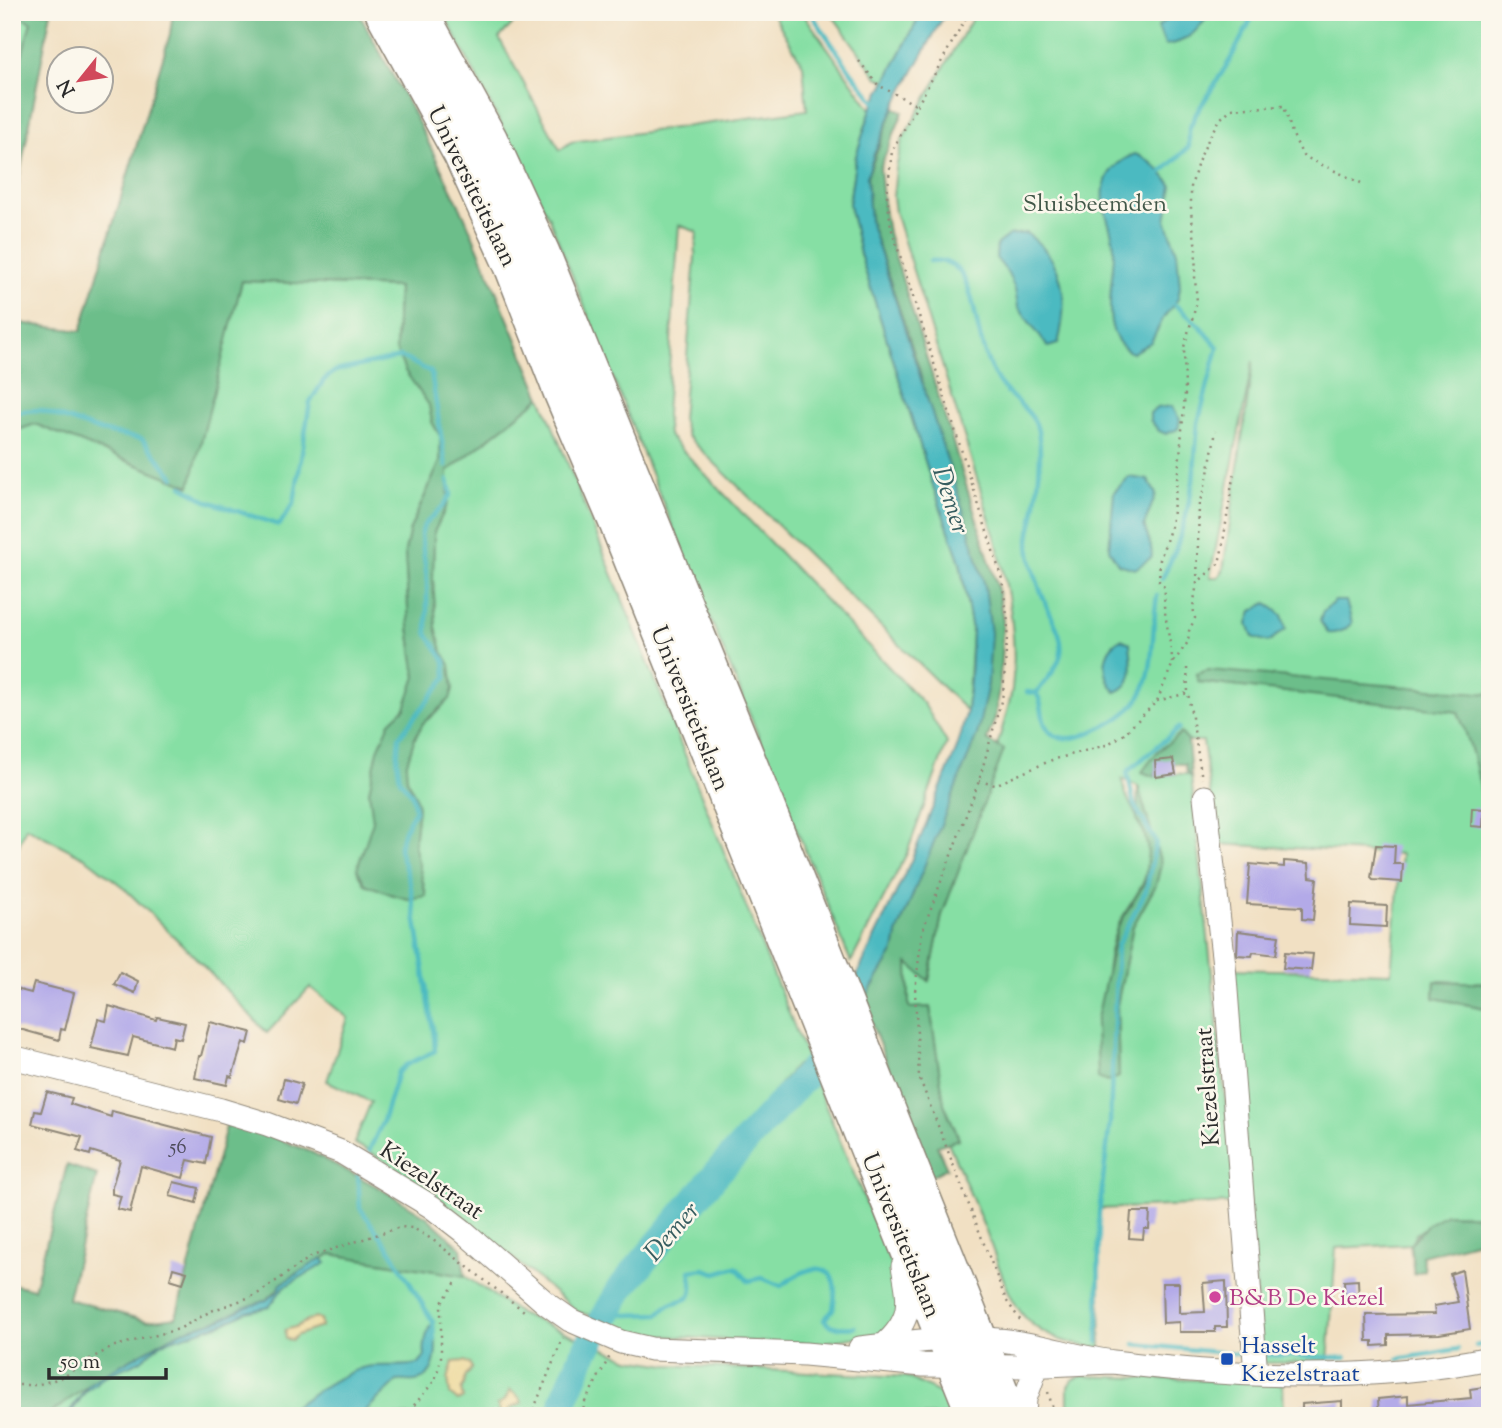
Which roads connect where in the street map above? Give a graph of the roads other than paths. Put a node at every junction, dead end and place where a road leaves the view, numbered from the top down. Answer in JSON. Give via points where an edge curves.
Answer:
{"nodes":[{"id":1,"x":383,"y":12,"type":"edge"},
{"id":2,"x":420,"y":12,"type":"edge"},
{"id":3,"x":734,"y":772,"type":"junction"},
{"id":4,"x":1205,"y":797,"type":"road end"},
{"id":5,"x":12,"y":1057,"type":"edge"},
{"id":6,"x":894,"y":1218,"type":"junction"},
{"id":7,"x":883,"y":1346,"type":"junction"},
{"id":8,"x":967,"y":1352,"type":"junction"},
{"id":9,"x":805,"y":1354,"type":"junction"},
{"id":10,"x":1490,"y":1358,"type":"edge"},
{"id":11,"x":1111,"y":1362,"type":"junction"},
{"id":12,"x":1256,"y":1374,"type":"junction"},
{"id":13,"x":1041,"y":1375,"type":"junction"},
{"id":14,"x":975,"y":1416,"type":"edge"},
{"id":15,"x":1010,"y":1416,"type":"edge"},
{"id":16,"x":1024,"y":1416,"type":"edge"}],
"edges":[{"from":1,"to":3,"type":"highway","name":"Universiteitslaan","via":[[461,154],[617,523]]},
{"from":2,"to":3,"type":"highway","name":"Universiteitslaan","via":[[490,140],[541,253]]},
{"from":3,"to":6,"type":"highway","name":"Universiteitslaan"},
{"from":3,"to":8,"type":"highway","name":"Universiteitslaan"},
{"from":4,"to":12,"type":"street","name":"Kiezelstraat","via":[[1224,965]]},
{"from":5,"to":9,"type":"street","name":"Kiezelstraat","via":[[221,1110],[341,1152],[432,1207],[573,1327],[651,1349]]},
{"from":6,"to":7,"type":"street","via":[[908,1307],[902,1326]]},
{"from":6,"to":8,"type":"highway","name":"Universiteitslaan"},
{"from":7,"to":8,"type":"street","name":"Kiezelstraat"},
{"from":7,"to":9,"type":"street","name":"Kiezelstraat"},
{"from":8,"to":9,"type":"street","name":"Kiezelstraat","via":[[923,1365]]},
{"from":8,"to":11,"type":"street","name":"Kiezelstraat","via":[[1002,1340]]},
{"from":8,"to":13,"type":"street","name":"Kiezelstraat"},
{"from":8,"to":14,"type":"highway","name":"Universiteitslaan"},
{"from":8,"to":15,"type":"highway","name":"Universiteitslaan"},
{"from":10,"to":12,"type":"street","name":"Kiezelstraat","via":[[1423,1369]]},
{"from":11,"to":12,"type":"street","name":"Kiezelstraat"},
{"from":11,"to":13,"type":"street","name":"Kiezelstraat"},
{"from":13,"to":16,"type":"street","via":[[1025,1399]]}]}
